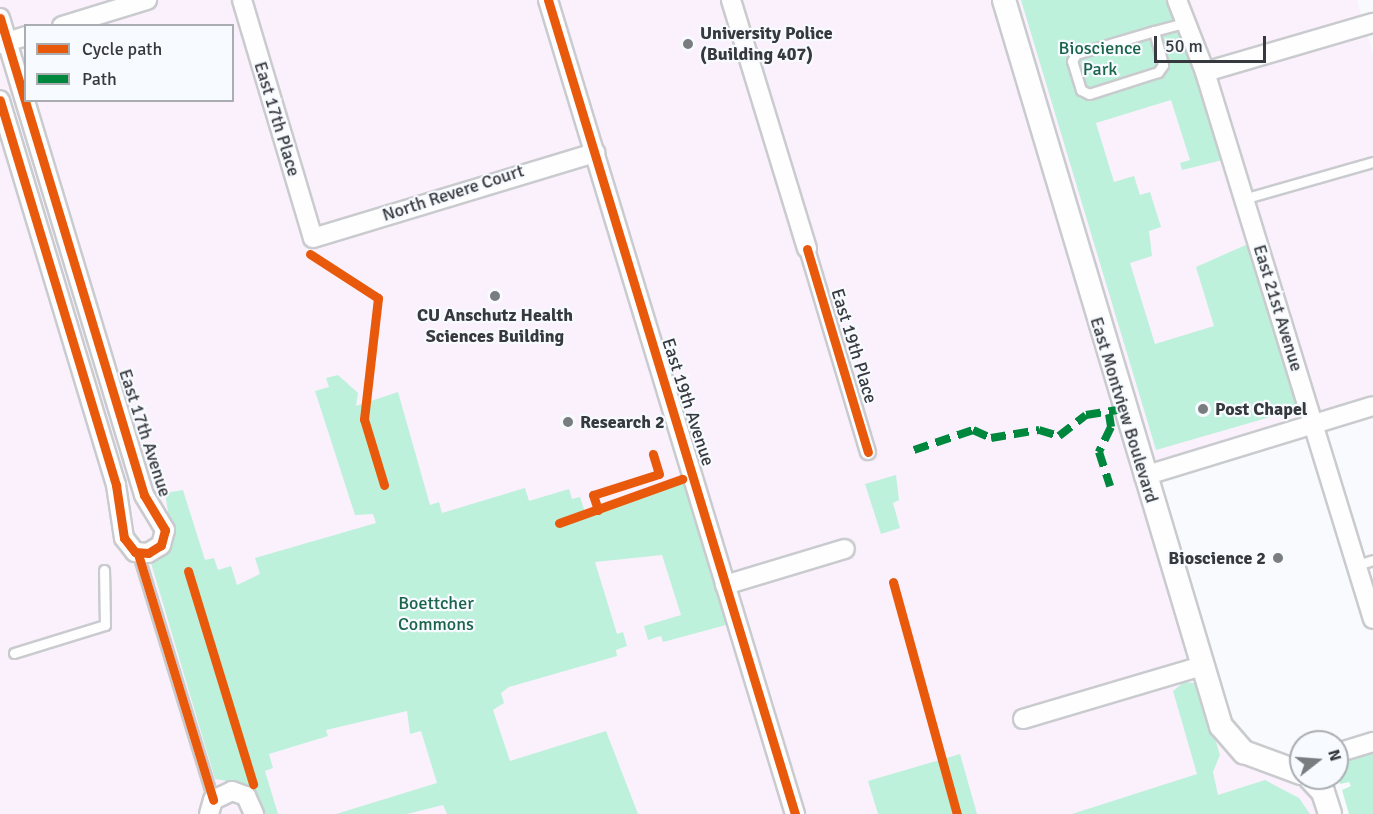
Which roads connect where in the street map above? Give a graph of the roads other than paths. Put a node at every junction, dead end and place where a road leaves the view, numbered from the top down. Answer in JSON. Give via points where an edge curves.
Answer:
{"nodes":[{"id":1,"x":147,"y":0,"type":"edge"},
{"id":2,"x":242,"y":0,"type":"edge"},
{"id":3,"x":548,"y":0,"type":"edge"},
{"id":4,"x":731,"y":0,"type":"edge"},
{"id":5,"x":1004,"y":0,"type":"edge"},
{"id":6,"x":1177,"y":0,"type":"edge"},
{"id":7,"x":0,"y":18,"type":"edge"},
{"id":8,"x":1184,"y":22,"type":"junction"},
{"id":9,"x":1373,"y":23,"type":"edge"},
{"id":10,"x":69,"y":24,"type":"edge"},
{"id":11,"x":1154,"y":31,"type":"junction"},
{"id":12,"x":24,"y":37,"type":"edge"},
{"id":13,"x":3,"y":43,"type":"edge"},
{"id":14,"x":1205,"y":72,"type":"junction"},
{"id":15,"x":0,"y":100,"type":"edge"},
{"id":16,"x":595,"y":153,"type":"junction"},
{"id":17,"x":1373,"y":162,"type":"edge"},
{"id":18,"x":1243,"y":199,"type":"junction"},
{"id":19,"x":65,"y":235,"type":"junction"},
{"id":20,"x":313,"y":238,"type":"joint"},
{"id":21,"x":43,"y":242,"type":"junction"},
{"id":22,"x":807,"y":249,"type":"joint"},
{"id":23,"x":1373,"y":406,"type":"edge"},
{"id":24,"x":1314,"y":425,"type":"junction"},
{"id":25,"x":868,"y":452,"type":"dead end"},
{"id":26,"x":1144,"y":476,"type":"junction"},
{"id":27,"x":844,"y":549,"type":"dead end"},
{"id":28,"x":138,"y":554,"type":"junction"},
{"id":29,"x":1365,"y":562,"type":"edge"},
{"id":30,"x":104,"y":570,"type":"dead end"},
{"id":31,"x":725,"y":585,"type":"junction"},
{"id":32,"x":1372,"y":609,"type":"edge"},
{"id":33,"x":14,"y":653,"type":"dead end"},
{"id":34,"x":1202,"y":666,"type":"junction"},
{"id":35,"x":1023,"y":719,"type":"dead end"},
{"id":36,"x":1373,"y":742,"type":"edge"},
{"id":37,"x":1349,"y":749,"type":"edge"},
{"id":38,"x":1289,"y":767,"type":"edge"},
{"id":39,"x":1321,"y":790,"type":"edge"},
{"id":40,"x":211,"y":807,"type":"edge"},
{"id":41,"x":254,"y":814,"type":"edge"},
{"id":42,"x":795,"y":814,"type":"edge"},
{"id":43,"x":1330,"y":814,"type":"edge"}],
"edges":[{"from":1,"to":10,"type":"street"},
{"from":2,"to":20,"type":"street","name":"East 17th Place"},
{"from":3,"to":16,"type":"street","name":"East 19th Avenue"},
{"from":4,"to":22,"type":"street","name":"East 19th Place"},
{"from":5,"to":26,"type":"street","name":"East Montview Boulevard"},
{"from":6,"to":8,"type":"street","name":"East 21st Avenue"},
{"from":7,"to":13,"type":"street","name":"East 17th Avenue"},
{"from":8,"to":11,"type":"lane"},
{"from":8,"to":14,"type":"street","name":"East 21st Avenue"},
{"from":9,"to":14,"type":"street"},
{"from":11,"to":11,"type":"lane","via":[[1076,54],[1072,61],[1081,90],[1089,94],[1158,72],[1163,65]]},
{"from":12,"to":13,"type":"street"},
{"from":13,"to":19,"type":"street","name":"East 17th Avenue"},
{"from":14,"to":18,"type":"street","name":"East 21st Avenue"},
{"from":15,"to":21,"type":"street"},
{"from":16,"to":20,"type":"street","name":"North Revere Court","via":[[498,178]]},
{"from":16,"to":31,"type":"street","name":"East 19th Avenue"},
{"from":17,"to":18,"type":"lane"},
{"from":18,"to":24,"type":"street","name":"East 21st Avenue"},
{"from":19,"to":21,"type":"lane"},
{"from":19,"to":28,"type":"street","name":"East 17th Avenue","via":[[144,495],[165,530],[158,548]]},
{"from":21,"to":28,"type":"street","via":[[121,503],[124,538]]},
{"from":22,"to":25,"type":"street","name":"East 19th Place"},
{"from":23,"to":24,"type":"street"},
{"from":24,"to":26,"type":"street"},
{"from":24,"to":29,"type":"street","name":"East 21st Avenue"},
{"from":26,"to":34,"type":"street","name":"East Montview Boulevard"},
{"from":27,"to":31,"type":"street"},
{"from":28,"to":40,"type":"lane"},
{"from":29,"to":32,"type":"street","name":"East 21st Avenue"},
{"from":30,"to":33,"type":"lane","via":[[105,626]]},
{"from":31,"to":42,"type":"street","name":"East 19th Avenue"},
{"from":34,"to":35,"type":"street"},
{"from":34,"to":38,"type":"street","name":"East Montview Boulevard","via":[[1229,740],[1244,752]]},
{"from":36,"to":37,"type":"street"},
{"from":39,"to":43,"type":"street","name":"East Montview Boulevard"},
{"from":40,"to":41,"type":"street","via":[[236,791],[249,799]]}]}
